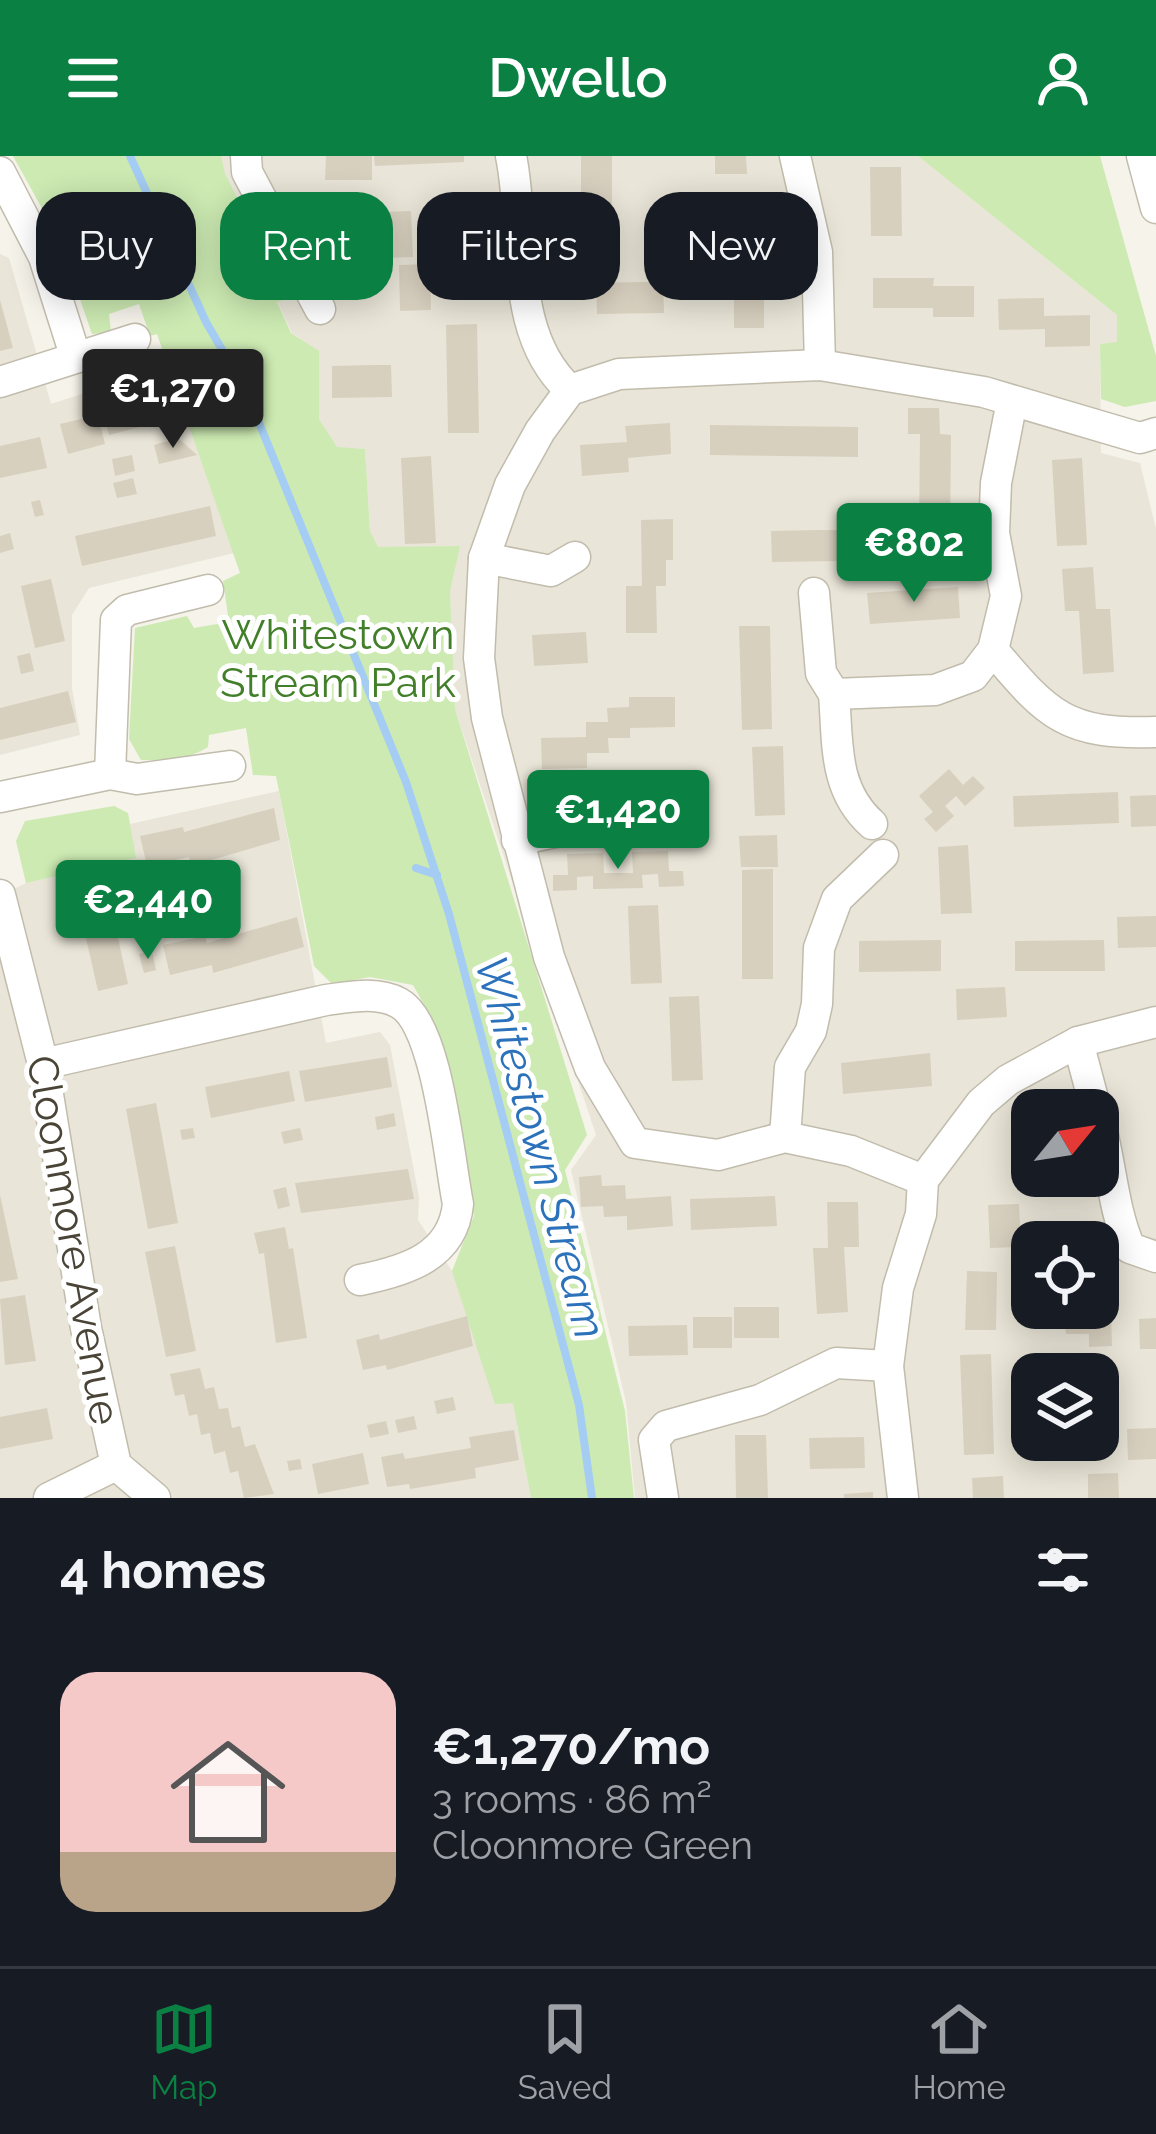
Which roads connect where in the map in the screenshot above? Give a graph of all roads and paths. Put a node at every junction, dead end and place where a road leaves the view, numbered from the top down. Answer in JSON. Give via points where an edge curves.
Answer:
{"nodes":[{"id":1,"x":246,"y":156,"type":"edge"},
{"id":2,"x":511,"y":156,"type":"edge"},
{"id":3,"x":794,"y":156,"type":"edge"},
{"id":4,"x":1142,"y":156,"type":"edge"},
{"id":5,"x":0,"y":172,"type":"edge"},
{"id":6,"x":1156,"y":208,"type":"edge"},
{"id":7,"x":320,"y":309,"type":"dead end"},
{"id":8,"x":135,"y":339,"type":"dead end"},
{"id":9,"x":75,"y":355,"type":"junction"},
{"id":10,"x":820,"y":365,"type":"junction"},
{"id":11,"x":0,"y":382,"type":"edge"},
{"id":12,"x":570,"y":391,"type":"junction"},
{"id":13,"x":1012,"y":401,"type":"junction"},
{"id":14,"x":1156,"y":433,"type":"edge"},
{"id":15,"x":575,"y":557,"type":"dead end"},
{"id":16,"x":484,"y":558,"type":"junction"},
{"id":17,"x":208,"y":590,"type":"dead end"},
{"id":18,"x":814,"y":593,"type":"dead end"},
{"id":19,"x":993,"y":650,"type":"junction"},
{"id":20,"x":834,"y":694,"type":"junction"},
{"id":21,"x":1156,"y":733,"type":"edge"},
{"id":22,"x":230,"y":766,"type":"dead end"},
{"id":23,"x":110,"y":774,"type":"junction"},
{"id":24,"x":0,"y":797,"type":"edge"},
{"id":25,"x":660,"y":810,"type":"dead end"},
{"id":26,"x":872,"y":824,"type":"dead end"},
{"id":27,"x":518,"y":840,"type":"junction"},
{"id":28,"x":883,"y":855,"type":"dead end"},
{"id":29,"x":0,"y":895,"type":"edge"},
{"id":30,"x":1156,"y":1022,"type":"edge"},
{"id":31,"x":1078,"y":1042,"type":"junction"},
{"id":32,"x":43,"y":1064,"type":"junction"},
{"id":33,"x":1091,"y":1089,"type":"edge"},
{"id":34,"x":784,"y":1137,"type":"junction"},
{"id":35,"x":923,"y":1180,"type":"junction"},
{"id":36,"x":1115,"y":1197,"type":"edge"},
{"id":37,"x":1156,"y":1257,"type":"edge"},
{"id":38,"x":360,"y":1280,"type":"dead end"},
{"id":39,"x":888,"y":1366,"type":"junction"},
{"id":40,"x":116,"y":1465,"type":"junction"},
{"id":41,"x":49,"y":1498,"type":"edge"},
{"id":42,"x":155,"y":1498,"type":"edge"},
{"id":43,"x":663,"y":1498,"type":"edge"},
{"id":44,"x":903,"y":1498,"type":"edge"}],
"edges":[{"from":1,"to":7,"type":"street"},
{"from":2,"to":12,"type":"street","via":[[530,331],[546,368]]},
{"from":3,"to":10,"type":"street","via":[[817,252]]},
{"from":4,"to":6,"type":"street"},
{"from":5,"to":9,"type":"street","via":[[44,256]]},
{"from":8,"to":9,"type":"street"},
{"from":9,"to":11,"type":"street"},
{"from":10,"to":12,"type":"street","via":[[619,374]]},
{"from":10,"to":13,"type":"street"},
{"from":12,"to":16,"type":"street","via":[[510,484]]},
{"from":13,"to":14,"type":"street","via":[[1140,438]]},
{"from":13,"to":19,"type":"street","via":[[996,483],[994,533],[1006,596]]},
{"from":15,"to":16,"type":"street","via":[[550,571]]},
{"from":16,"to":27,"type":"street","via":[[479,658]]},
{"from":17,"to":23,"type":"street","via":[[127,610],[116,620]]},
{"from":18,"to":20,"type":"street","via":[[821,673]]},
{"from":19,"to":20,"type":"street","via":[[974,676],[935,690]]},
{"from":19,"to":21,"type":"street","via":[[1037,702],[1078,728]]},
{"from":20,"to":26,"type":"street","via":[[840,778]]},
{"from":22,"to":23,"type":"street","via":[[137,779]]},
{"from":23,"to":24,"type":"street"},
{"from":25,"to":27,"type":"street"},
{"from":27,"to":34,"type":"street","via":[[590,1068],[635,1143],[718,1155]]},
{"from":28,"to":34,"type":"street","via":[[838,899],[819,948],[817,1004],[790,1066]]},
{"from":29,"to":32,"type":"street","name":"Cloonmore Avenue"},
{"from":30,"to":31,"type":"street"},
{"from":31,"to":33,"type":"street"},
{"from":31,"to":35,"type":"street","via":[[981,1103]]},
{"from":32,"to":38,"type":"street","via":[[326,1000],[370,995],[399,1003],[419,1021],[428,1050],[456,1226],[427,1259]]},
{"from":32,"to":40,"type":"street","name":"Cloonmore Avenue"},
{"from":34,"to":35,"type":"street","via":[[850,1150]]},
{"from":35,"to":39,"type":"street"},
{"from":36,"to":37,"type":"street","via":[[1130,1248]]},
{"from":39,"to":43,"type":"street","via":[[836,1363],[760,1400],[666,1426],[654,1440]]},
{"from":39,"to":44,"type":"street"},
{"from":40,"to":41,"type":"street"},
{"from":40,"to":42,"type":"street","name":"Cloonmore Avenue"}]}
